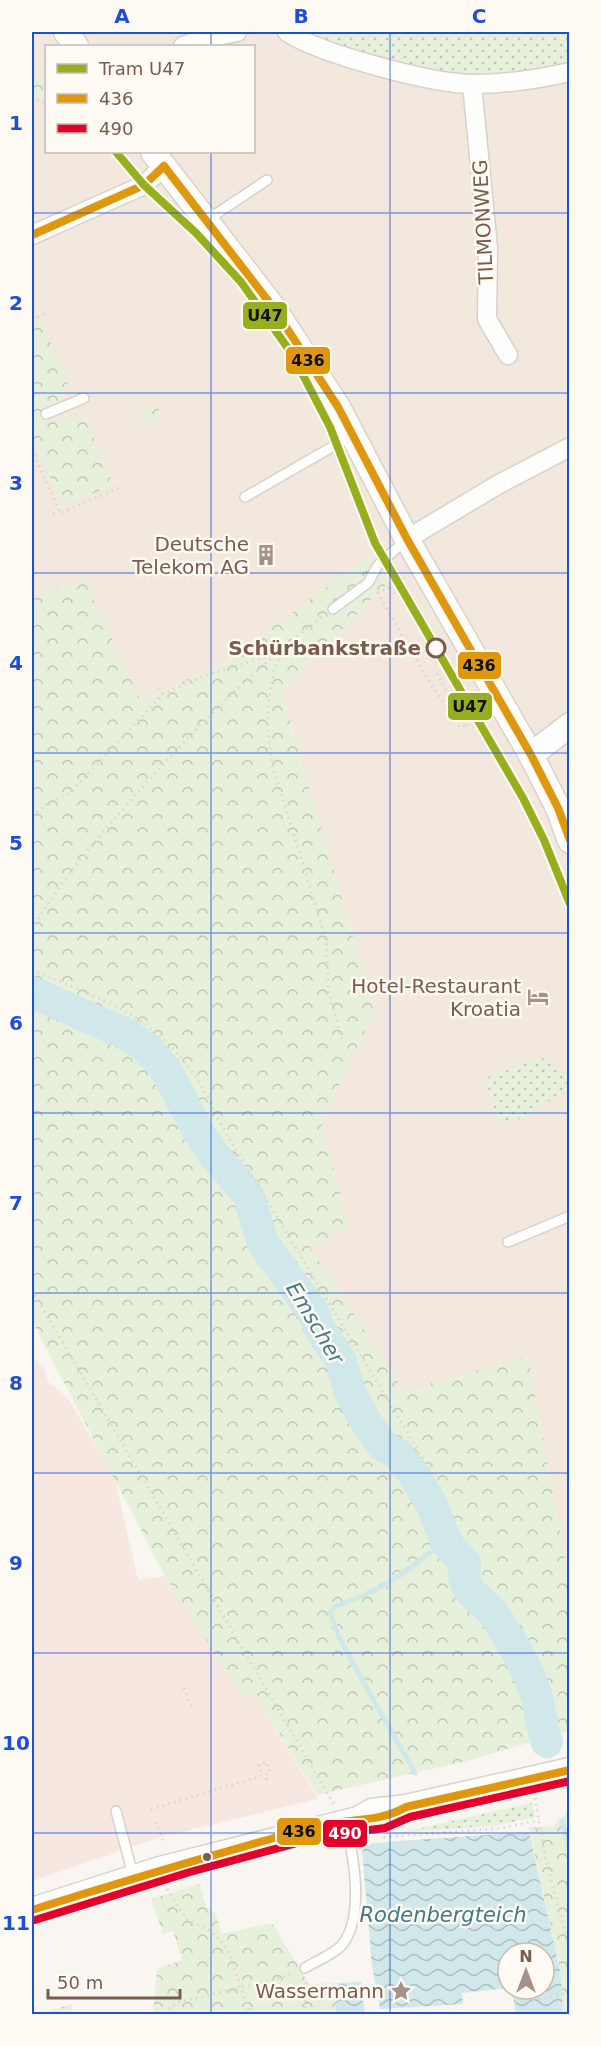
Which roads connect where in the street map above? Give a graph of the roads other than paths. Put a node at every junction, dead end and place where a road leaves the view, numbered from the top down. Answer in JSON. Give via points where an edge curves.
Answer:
{"nodes":[{"id":1,"x":66,"y":32,"type":"edge"},
{"id":2,"x":237,"y":32,"type":"edge"},
{"id":3,"x":287,"y":32,"type":"edge"},
{"id":4,"x":75,"y":45,"type":"edge"},
{"id":5,"x":186,"y":45,"type":"edge"},
{"id":6,"x":570,"y":72,"type":"edge"},
{"id":7,"x":472,"y":84,"type":"junction"},
{"id":8,"x":159,"y":159,"type":"edge"},
{"id":9,"x":267,"y":180,"type":"dead end"},
{"id":10,"x":207,"y":220,"type":"junction"},
{"id":11,"x":32,"y":235,"type":"edge"},
{"id":12,"x":508,"y":355,"type":"dead end"},
{"id":13,"x":84,"y":398,"type":"dead end"},
{"id":14,"x":46,"y":414,"type":"dead end"},
{"id":15,"x":352,"y":435,"type":"junction"},
{"id":16,"x":570,"y":447,"type":"edge"},
{"id":17,"x":245,"y":497,"type":"dead end"},
{"id":18,"x":407,"y":539,"type":"junction"},
{"id":19,"x":333,"y":609,"type":"road end"},
{"id":20,"x":570,"y":725,"type":"edge"},
{"id":21,"x":531,"y":755,"type":"junction"},
{"id":22,"x":570,"y":841,"type":"edge"},
{"id":23,"x":570,"y":1216,"type":"edge"},
{"id":24,"x":508,"y":1242,"type":"dead end"},
{"id":25,"x":570,"y":1770,"type":"edge"},
{"id":26,"x":116,"y":1811,"type":"dead end"},
{"id":27,"x":352,"y":1820,"type":"junction"},
{"id":28,"x":134,"y":1878,"type":"junction"},
{"id":29,"x":32,"y":1910,"type":"edge"},
{"id":30,"x":305,"y":1968,"type":"road end"}],
"edges":[{"from":1,"to":4,"type":"street"},
{"from":2,"to":5,"type":"street"},
{"from":3,"to":7,"type":"street","via":[[317,48],[413,74]]},
{"from":6,"to":7,"type":"street"},
{"from":7,"to":12,"type":"street","name":"TILMONWEG","via":[[488,248],[487,319]]},
{"from":8,"to":10,"type":"street"},
{"from":8,"to":11,"type":"street","via":[[144,185]]},
{"from":9,"to":10,"type":"lane"},
{"from":10,"to":15,"type":"street","via":[[273,307],[338,406]]},
{"from":13,"to":14,"type":"lane"},
{"from":15,"to":17,"type":"lane"},
{"from":15,"to":18,"type":"street"},
{"from":16,"to":18,"type":"street"},
{"from":18,"to":19,"type":"lane","via":[[378,565],[369,583]]},
{"from":18,"to":21,"type":"street"},
{"from":20,"to":21,"type":"street"},
{"from":21,"to":22,"type":"street"},
{"from":23,"to":24,"type":"lane"},
{"from":25,"to":27,"type":"street","via":[[372,1811]]},
{"from":26,"to":28,"type":"lane"},
{"from":27,"to":28,"type":"street","via":[[257,1842]]},
{"from":27,"to":30,"type":"lane","via":[[354,1923],[339,1947]]},
{"from":28,"to":29,"type":"street"}]}
